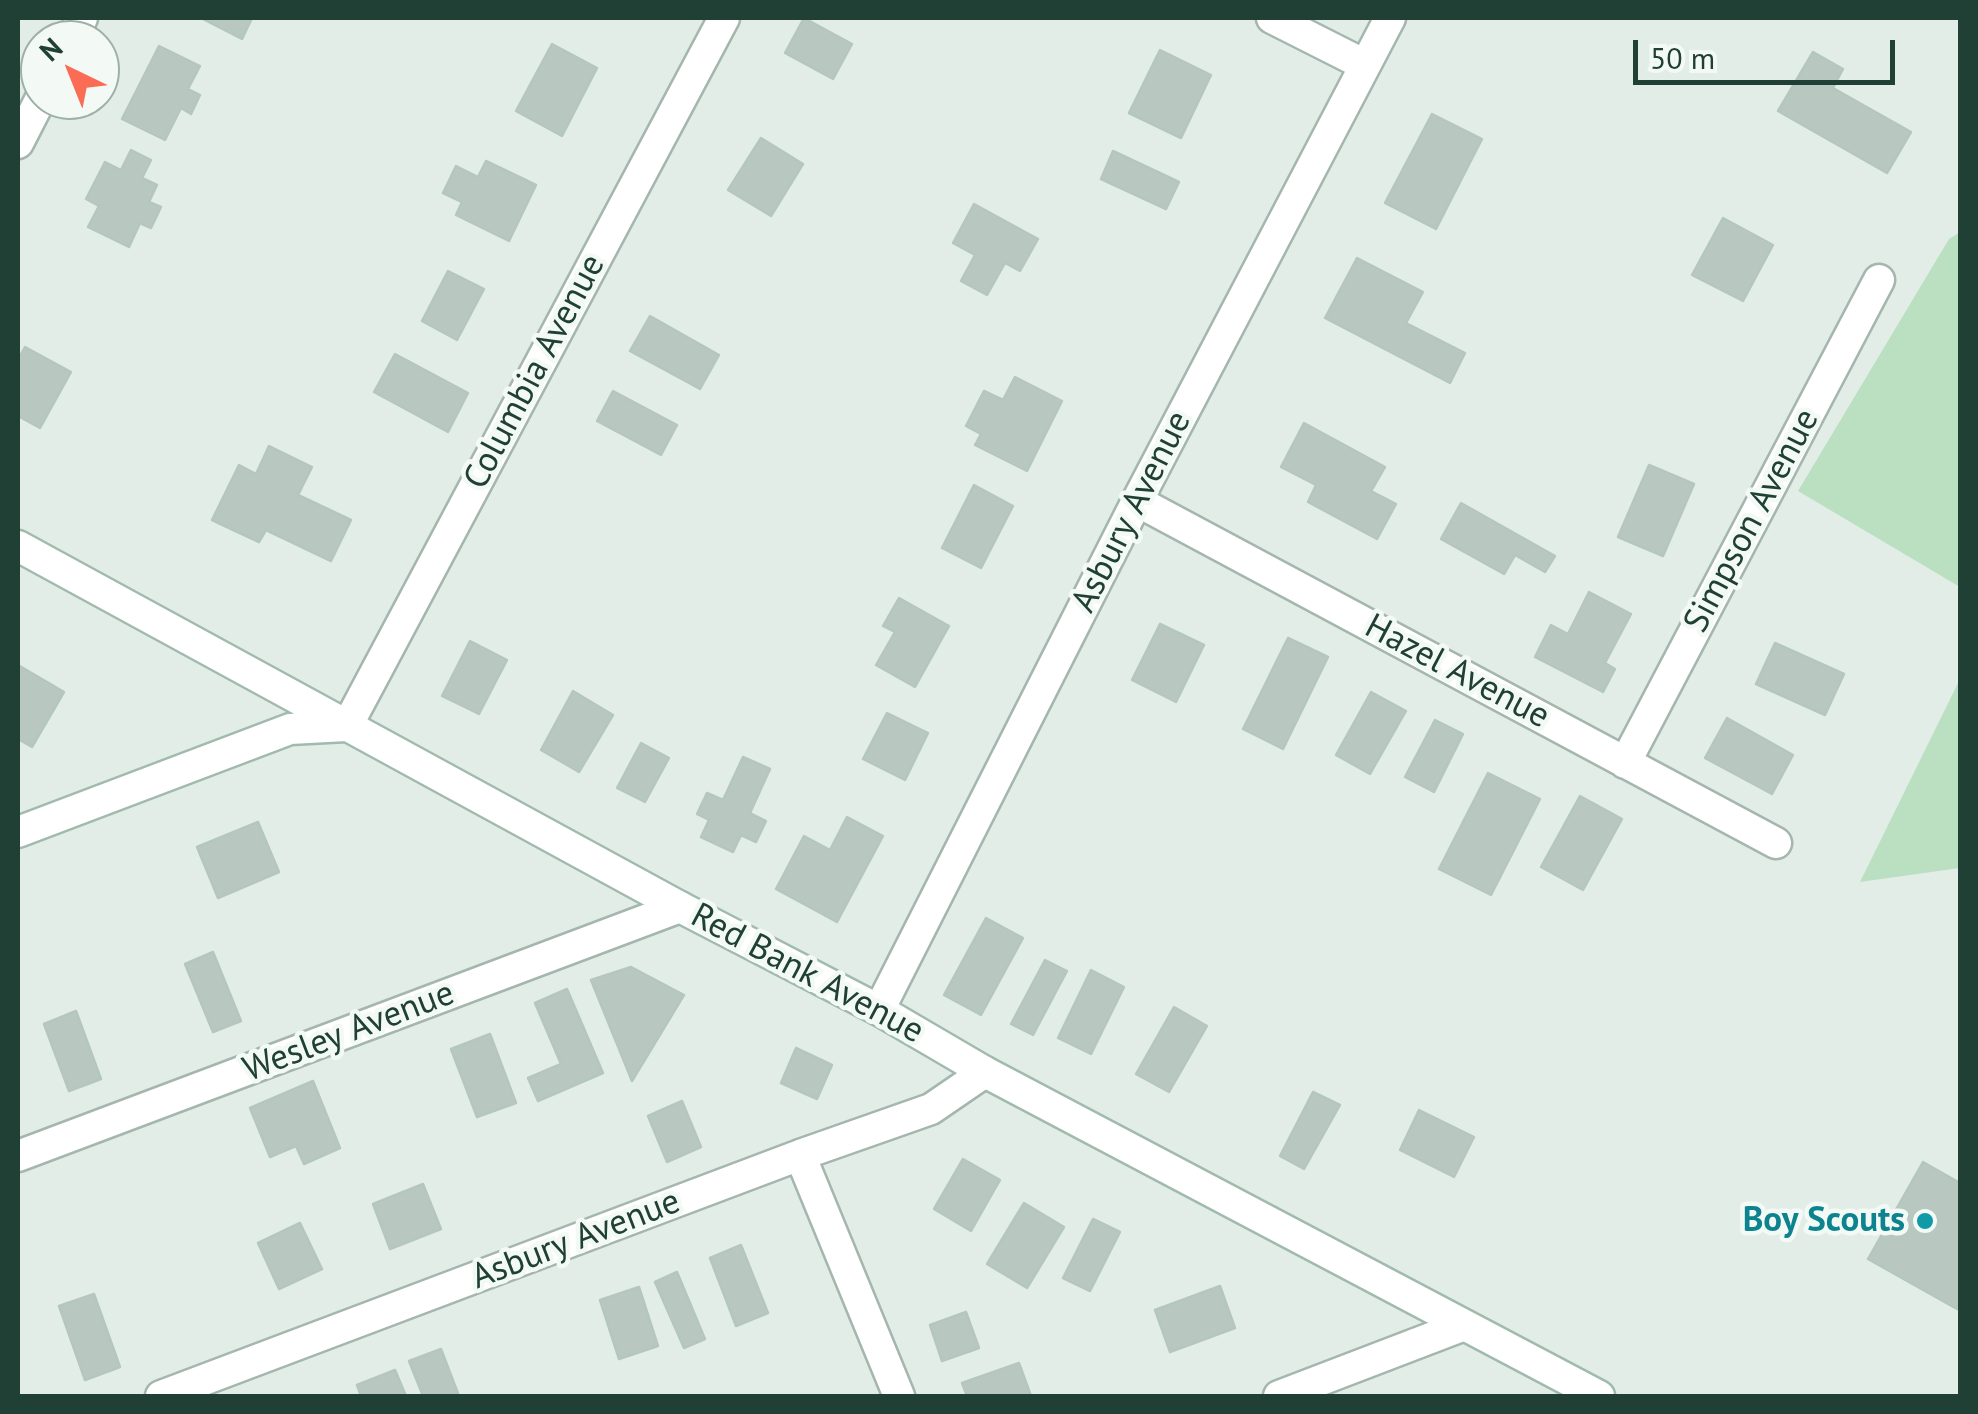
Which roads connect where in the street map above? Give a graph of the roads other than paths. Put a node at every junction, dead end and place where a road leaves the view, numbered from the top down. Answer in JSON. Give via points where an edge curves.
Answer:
{"nodes":[{"id":1,"x":724,"y":18,"type":"edge"},
{"id":2,"x":1272,"y":18,"type":"edge"},
{"id":3,"x":1390,"y":18,"type":"edge"},
{"id":4,"x":1364,"y":65,"type":"junction"},
{"id":5,"x":30,"y":120,"type":"edge"},
{"id":6,"x":18,"y":143,"type":"edge"},
{"id":7,"x":1879,"y":280,"type":"dead end"},
{"id":8,"x":1137,"y":501,"type":"junction"},
{"id":9,"x":18,"y":546,"type":"edge"},
{"id":10,"x":347,"y":726,"type":"junction"},
{"id":11,"x":1625,"y":763,"type":"junction"},
{"id":12,"x":18,"y":832,"type":"edge"},
{"id":13,"x":1776,"y":844,"type":"dead end"},
{"id":14,"x":680,"y":907,"type":"junction"},
{"id":15,"x":879,"y":1010,"type":"junction"},
{"id":16,"x":985,"y":1072,"type":"junction"},
{"id":17,"x":800,"y":1155,"type":"junction"},
{"id":18,"x":18,"y":1156,"type":"edge"},
{"id":19,"x":1462,"y":1326,"type":"junction"},
{"id":20,"x":161,"y":1396,"type":"edge"},
{"id":21,"x":899,"y":1396,"type":"edge"},
{"id":22,"x":1279,"y":1396,"type":"edge"},
{"id":23,"x":1599,"y":1396,"type":"edge"}],
"edges":[{"from":1,"to":10,"type":"street","name":"Columbia Avenue"},
{"from":2,"to":4,"type":"street"},
{"from":3,"to":4,"type":"street","name":"Asbury Avenue"},
{"from":4,"to":8,"type":"street","name":"Asbury Avenue"},
{"from":5,"to":6,"type":"street"},
{"from":7,"to":11,"type":"street","name":"Simpson Avenue"},
{"from":8,"to":11,"type":"street","name":"Hazel Avenue"},
{"from":8,"to":15,"type":"street","name":"Asbury Avenue"},
{"from":9,"to":10,"type":"street","name":"Red Bank Avenue"},
{"from":10,"to":12,"type":"street","via":[[290,729]]},
{"from":10,"to":14,"type":"street","name":"Red Bank Avenue"},
{"from":11,"to":13,"type":"street","name":"Hazel Avenue"},
{"from":14,"to":15,"type":"street","name":"Red Bank Avenue"},
{"from":14,"to":18,"type":"street","name":"Wesley Avenue"},
{"from":15,"to":16,"type":"street","name":"Red Bank Avenue"},
{"from":16,"to":17,"type":"street","name":"Asbury Avenue","via":[[930,1109]]},
{"from":16,"to":19,"type":"street","name":"Red Bank Avenue"},
{"from":17,"to":20,"type":"street","name":"Asbury Avenue"},
{"from":17,"to":21,"type":"street"},
{"from":19,"to":22,"type":"street"},
{"from":19,"to":23,"type":"street","name":"Red Bank Avenue"}]}
